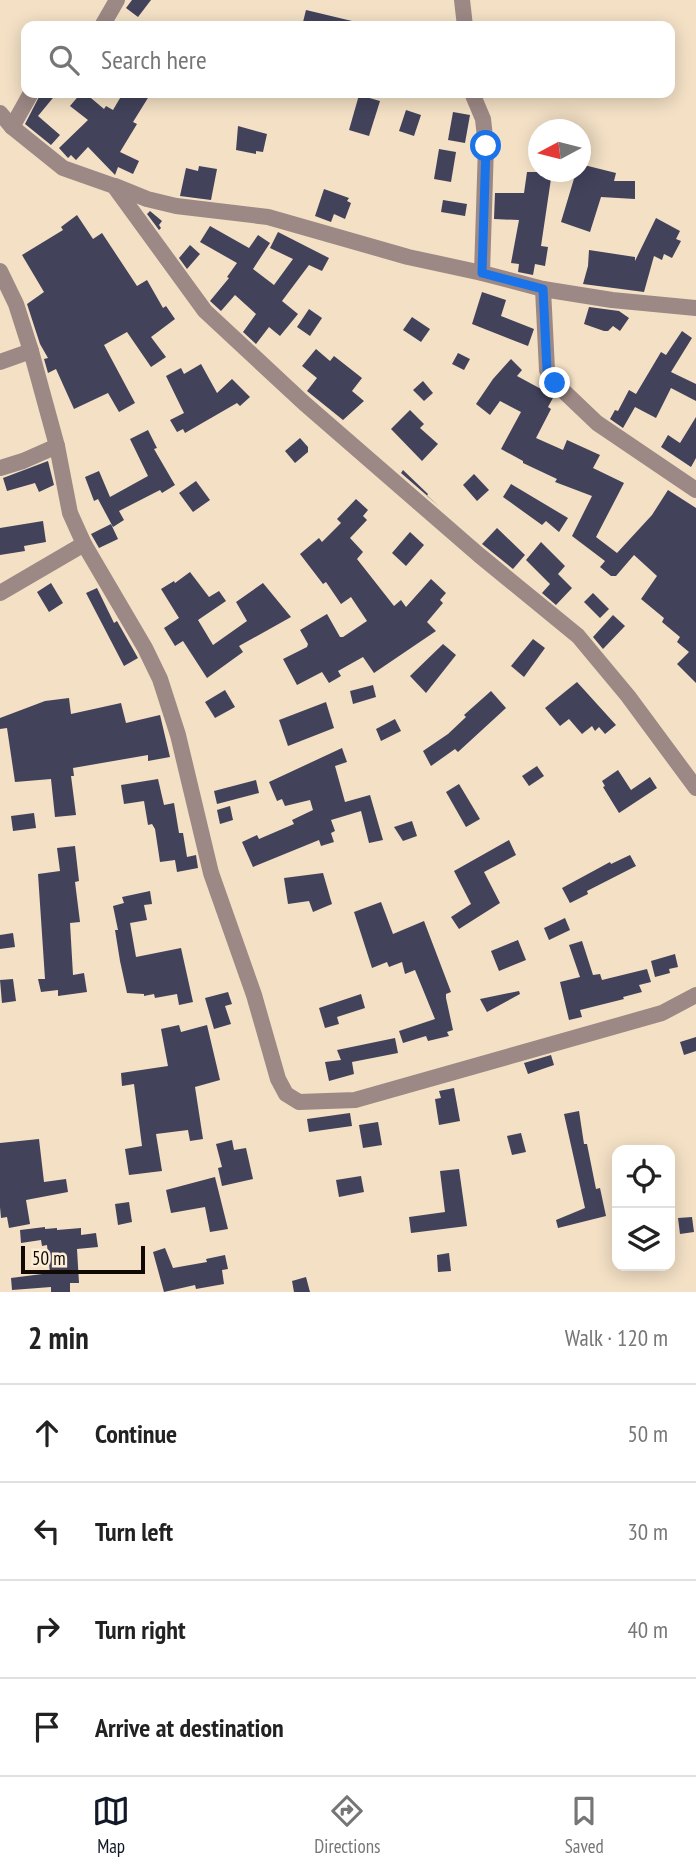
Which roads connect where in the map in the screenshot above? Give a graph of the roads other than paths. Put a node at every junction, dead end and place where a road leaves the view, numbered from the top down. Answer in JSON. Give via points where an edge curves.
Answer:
{"nodes":[{"id":1,"x":117,"y":0,"type":"edge"},
{"id":2,"x":462,"y":0,"type":"edge"},
{"id":3,"x":105,"y":21,"type":"edge"},
{"id":4,"x":464,"y":21,"type":"edge"},
{"id":5,"x":28,"y":98,"type":"edge"},
{"id":6,"x":474,"y":98,"type":"edge"},
{"id":7,"x":0,"y":113,"type":"edge"},
{"id":8,"x":12,"y":127,"type":"junction"},
{"id":9,"x":114,"y":186,"type":"junction"},
{"id":10,"x":0,"y":271,"type":"edge"},
{"id":11,"x":482,"y":273,"type":"junction"},
{"id":12,"x":543,"y":289,"type":"junction"},
{"id":13,"x":696,"y":308,"type":"edge"},
{"id":14,"x":31,"y":351,"type":"junction"},
{"id":15,"x":0,"y":362,"type":"edge"},
{"id":16,"x":57,"y":446,"type":"junction"},
{"id":17,"x":0,"y":468,"type":"edge"},
{"id":18,"x":696,"y":491,"type":"edge"},
{"id":19,"x":84,"y":544,"type":"junction"},
{"id":20,"x":0,"y":593,"type":"edge"},
{"id":21,"x":696,"y":788,"type":"edge"},
{"id":22,"x":696,"y":995,"type":"edge"}],
"edges":[{"from":1,"to":3,"type":"street"},
{"from":2,"to":4,"type":"street"},
{"from":5,"to":8,"type":"street"},
{"from":6,"to":11,"type":"street","via":[[483,119],[486,146]]},
{"from":7,"to":8,"type":"street"},
{"from":8,"to":9,"type":"street","via":[[63,168]]},
{"from":9,"to":11,"type":"street","via":[[176,206],[268,217]]},
{"from":9,"to":21,"type":"street","via":[[205,311],[343,437],[578,636]]},
{"from":10,"to":14,"type":"street"},
{"from":11,"to":12,"type":"street"},
{"from":12,"to":13,"type":"street"},
{"from":12,"to":18,"type":"street","via":[[547,370],[555,383],[597,423]]},
{"from":14,"to":15,"type":"street"},
{"from":14,"to":16,"type":"street"},
{"from":16,"to":17,"type":"street"},
{"from":16,"to":19,"type":"street","via":[[70,513]]},
{"from":19,"to":20,"type":"street"},
{"from":19,"to":22,"type":"street","via":[[160,679],[211,873],[286,1094],[299,1102],[355,1100],[662,1013]]}]}
